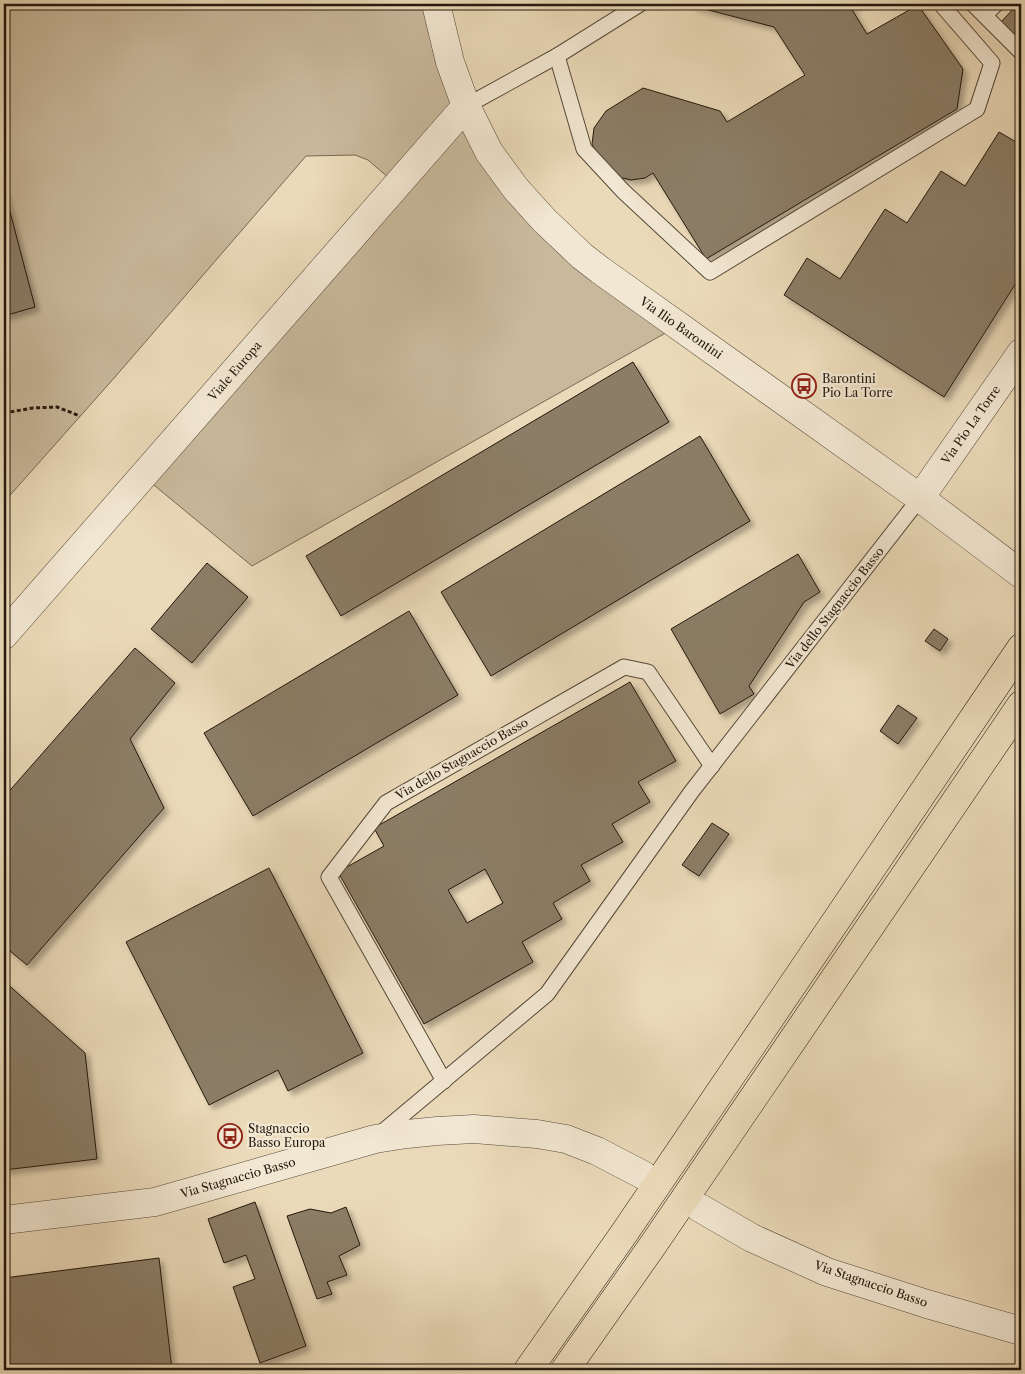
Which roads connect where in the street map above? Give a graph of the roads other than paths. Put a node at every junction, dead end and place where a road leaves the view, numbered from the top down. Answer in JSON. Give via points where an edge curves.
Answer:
{"nodes":[{"id":1,"x":436,"y":4,"type":"edge"},
{"id":2,"x":640,"y":4,"type":"edge"},
{"id":3,"x":941,"y":4,"type":"edge"},
{"id":4,"x":973,"y":4,"type":"edge"},
{"id":5,"x":996,"y":4,"type":"edge"},
{"id":6,"x":985,"y":16,"type":"junction"},
{"id":7,"x":1021,"y":52,"type":"edge"},
{"id":8,"x":557,"y":56,"type":"junction"},
{"id":9,"x":466,"y":106,"type":"junction"},
{"id":10,"x":1021,"y":353,"type":"edge"},
{"id":11,"x":920,"y":498,"type":"junction"},
{"id":12,"x":1021,"y":574,"type":"edge"},
{"id":13,"x":4,"y":636,"type":"edge"},
{"id":14,"x":1021,"y":648,"type":"edge"},
{"id":15,"x":1021,"y":705,"type":"edge"},
{"id":16,"x":712,"y":766,"type":"junction"},
{"id":17,"x":444,"y":1081,"type":"junction"},
{"id":18,"x":375,"y":1139,"type":"junction"},
{"id":19,"x":642,"y":1175,"type":"dead end"},
{"id":20,"x":700,"y":1208,"type":"dead end"},
{"id":21,"x":4,"y":1220,"type":"edge"},
{"id":22,"x":1021,"y":1331,"type":"edge"},
{"id":23,"x":528,"y":1370,"type":"edge"},
{"id":24,"x":566,"y":1370,"type":"edge"}],
"edges":[{"from":1,"to":9,"type":"street","name":"Via Ilio Barontini","via":[[450,62]]},
{"from":2,"to":8,"type":"lane"},
{"from":3,"to":8,"type":"lane","via":[[992,63],[977,109],[710,272],[623,191],[584,149]]},
{"from":4,"to":6,"type":"lane"},
{"from":5,"to":6,"type":"lane"},
{"from":6,"to":7,"type":"lane"},
{"from":8,"to":9,"type":"lane"},
{"from":9,"to":11,"type":"street","name":"Via Ilio Barontini","via":[[489,152],[516,189],[582,256]]},
{"from":9,"to":13,"type":"street","name":"Viale Europa"},
{"from":10,"to":11,"type":"street","name":"Via Pio La Torre"},
{"from":11,"to":12,"type":"street","name":"Via Ilio Barontini"},
{"from":11,"to":16,"type":"lane","name":"Via dello Stagnaccio Basso"},
{"from":14,"to":23,"type":"highway"},
{"from":15,"to":24,"type":"highway"},
{"from":16,"to":17,"type":"lane","name":"Via dello Stagnaccio Basso","via":[[547,994]]},
{"from":16,"to":17,"type":"lane","name":"Via dello Stagnaccio Basso","via":[[648,672],[624,667],[386,802],[329,877]]},
{"from":17,"to":18,"type":"lane","name":"Via dello Stagnaccio Basso"},
{"from":18,"to":19,"type":"street","name":"Via Stagnaccio Basso","via":[[437,1130],[537,1134],[566,1139],[597,1151]]},
{"from":18,"to":21,"type":"street","name":"Via Stagnaccio Basso","via":[[155,1202]]},
{"from":20,"to":22,"type":"street","name":"Via Stagnaccio Basso","via":[[752,1238],[827,1272]]}]}
